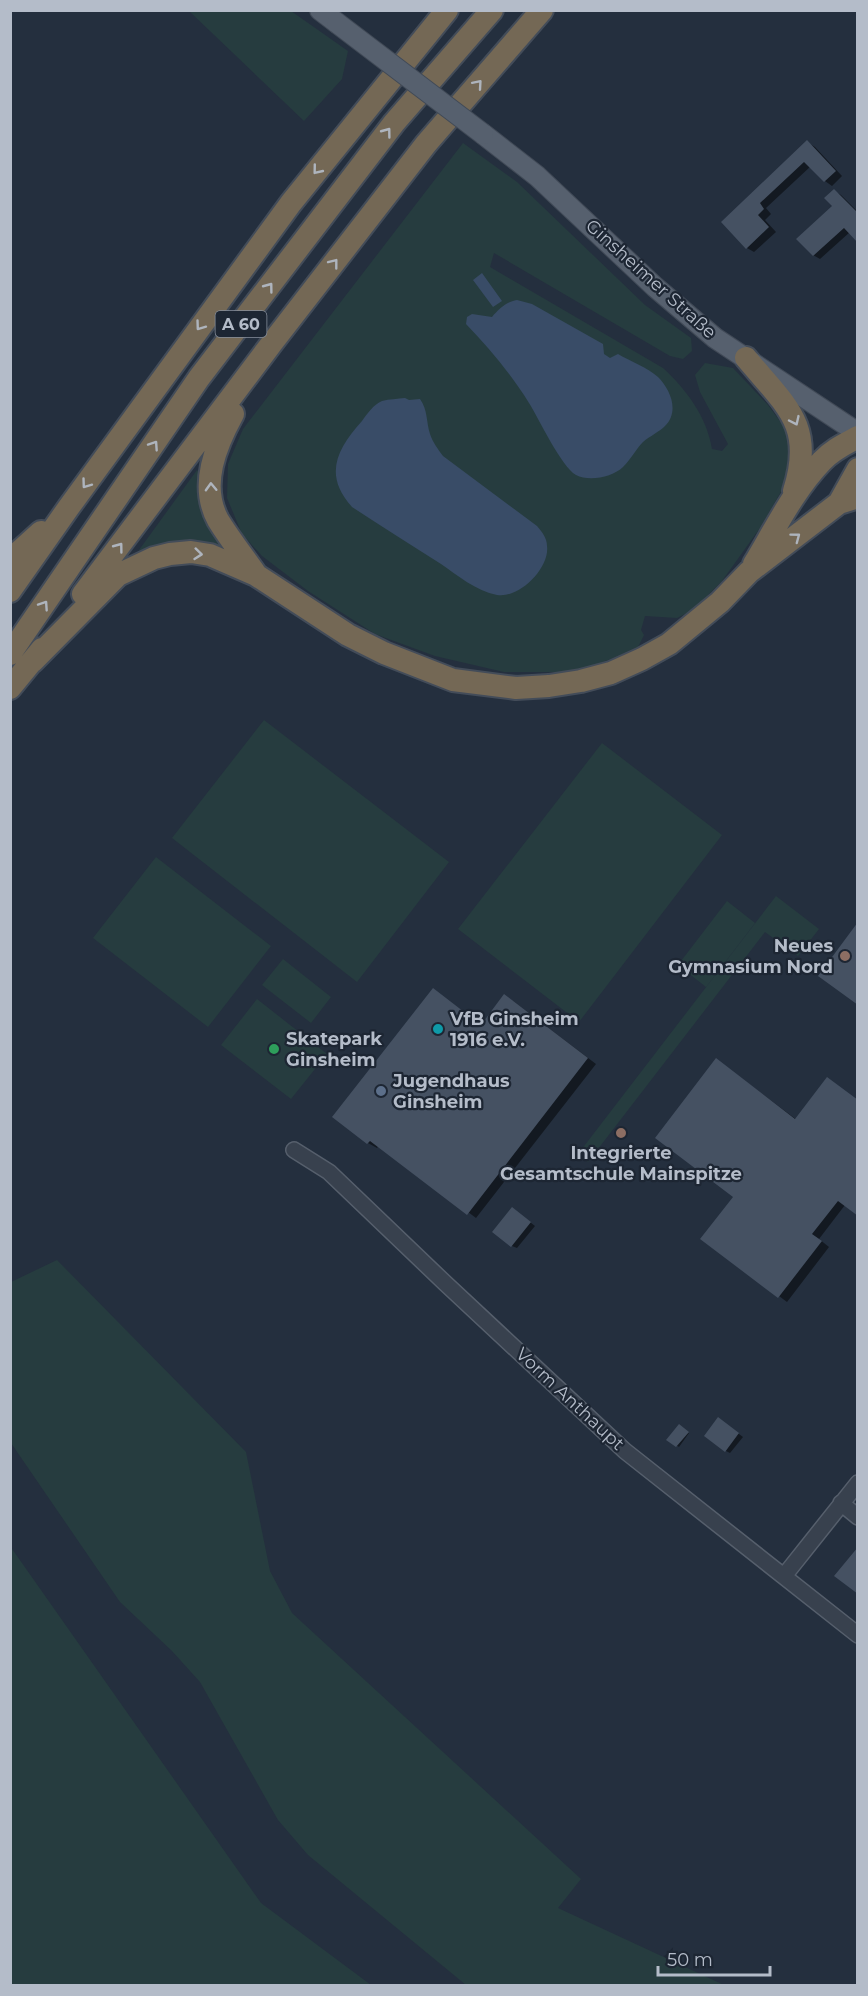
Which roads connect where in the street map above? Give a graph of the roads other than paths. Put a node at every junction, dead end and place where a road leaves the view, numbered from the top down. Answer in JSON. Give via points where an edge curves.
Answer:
{"nodes":[{"id":1,"x":320,"y":10,"type":"edge"},
{"id":2,"x":492,"y":10,"type":"edge"},
{"id":3,"x":542,"y":10,"type":"edge"},
{"id":4,"x":441,"y":16,"type":"edge"},
{"id":5,"x":272,"y":343,"type":"junction"},
{"id":6,"x":746,"y":358,"type":"junction"},
{"id":7,"x":858,"y":435,"type":"edge"},
{"id":8,"x":858,"y":469,"type":"edge"},
{"id":9,"x":848,"y":500,"type":"edge"},
{"id":10,"x":790,"y":502,"type":"junction"},
{"id":11,"x":69,"y":507,"type":"junction"},
{"id":12,"x":10,"y":560,"type":"edge"},
{"id":13,"x":749,"y":572,"type":"junction"},
{"id":14,"x":256,"y":575,"type":"junction"},
{"id":15,"x":10,"y":591,"type":"edge"},
{"id":16,"x":10,"y":654,"type":"edge"},
{"id":17,"x":33,"y":661,"type":"junction"},
{"id":18,"x":10,"y":688,"type":"edge"},
{"id":19,"x":294,"y":1150,"type":"dead end"},
{"id":20,"x":858,"y":1483,"type":"edge"},
{"id":21,"x":842,"y":1503,"type":"junction"},
{"id":22,"x":858,"y":1517,"type":"edge"},
{"id":23,"x":784,"y":1576,"type":"junction"},
{"id":24,"x":858,"y":1635,"type":"edge"}],
"edges":[{"from":1,"to":6,"type":"main road","name":"Ginsheimer Straße","bridge":true,"via":[[537,176],[686,314]]},
{"from":16,"to":2,"type":"highway","number":"A 60","one_way":true,"via":[[200,378],[394,123]]},
{"from":5,"to":3,"type":"highway","one_way":true,"via":[[426,144]]},
{"from":4,"to":11,"type":"highway","number":"A 60","one_way":true,"via":[[291,203]]},
{"from":14,"to":5,"type":"highway","one_way":true,"via":[[218,519],[213,506],[211,467],[218,442]]},
{"from":17,"to":5,"type":"highway","one_way":true},
{"from":6,"to":7,"type":"main road","name":"Ginsheimer Straße"},
{"from":6,"to":10,"type":"highway","one_way":true,"via":[[789,409],[799,430],[802,454]]},
{"from":7,"to":10,"type":"highway","via":[[823,460]]},
{"from":8,"to":9,"type":"highway"},
{"from":13,"to":9,"type":"highway","one_way":true},
{"from":10,"to":13,"type":"highway"},
{"from":11,"to":12,"type":"highway"},
{"from":11,"to":15,"type":"highway","number":"A 60"},
{"from":13,"to":14,"type":"highway","via":[[693,626],[642,659],[581,681],[516,688],[453,680],[384,653],[317,616]]},
{"from":17,"to":14,"type":"highway","one_way":true,"via":[[118,576],[154,558],[191,552],[210,555]]},
{"from":17,"to":18,"type":"highway"},
{"from":19,"to":23,"type":"street","name":"Vorm Anthaupt","via":[[329,1172],[625,1451]]},
{"from":20,"to":21,"type":"street"},
{"from":21,"to":22,"type":"street"},
{"from":21,"to":23,"type":"street"},
{"from":23,"to":24,"type":"street","name":"Vorm Anthaupt"}]}
